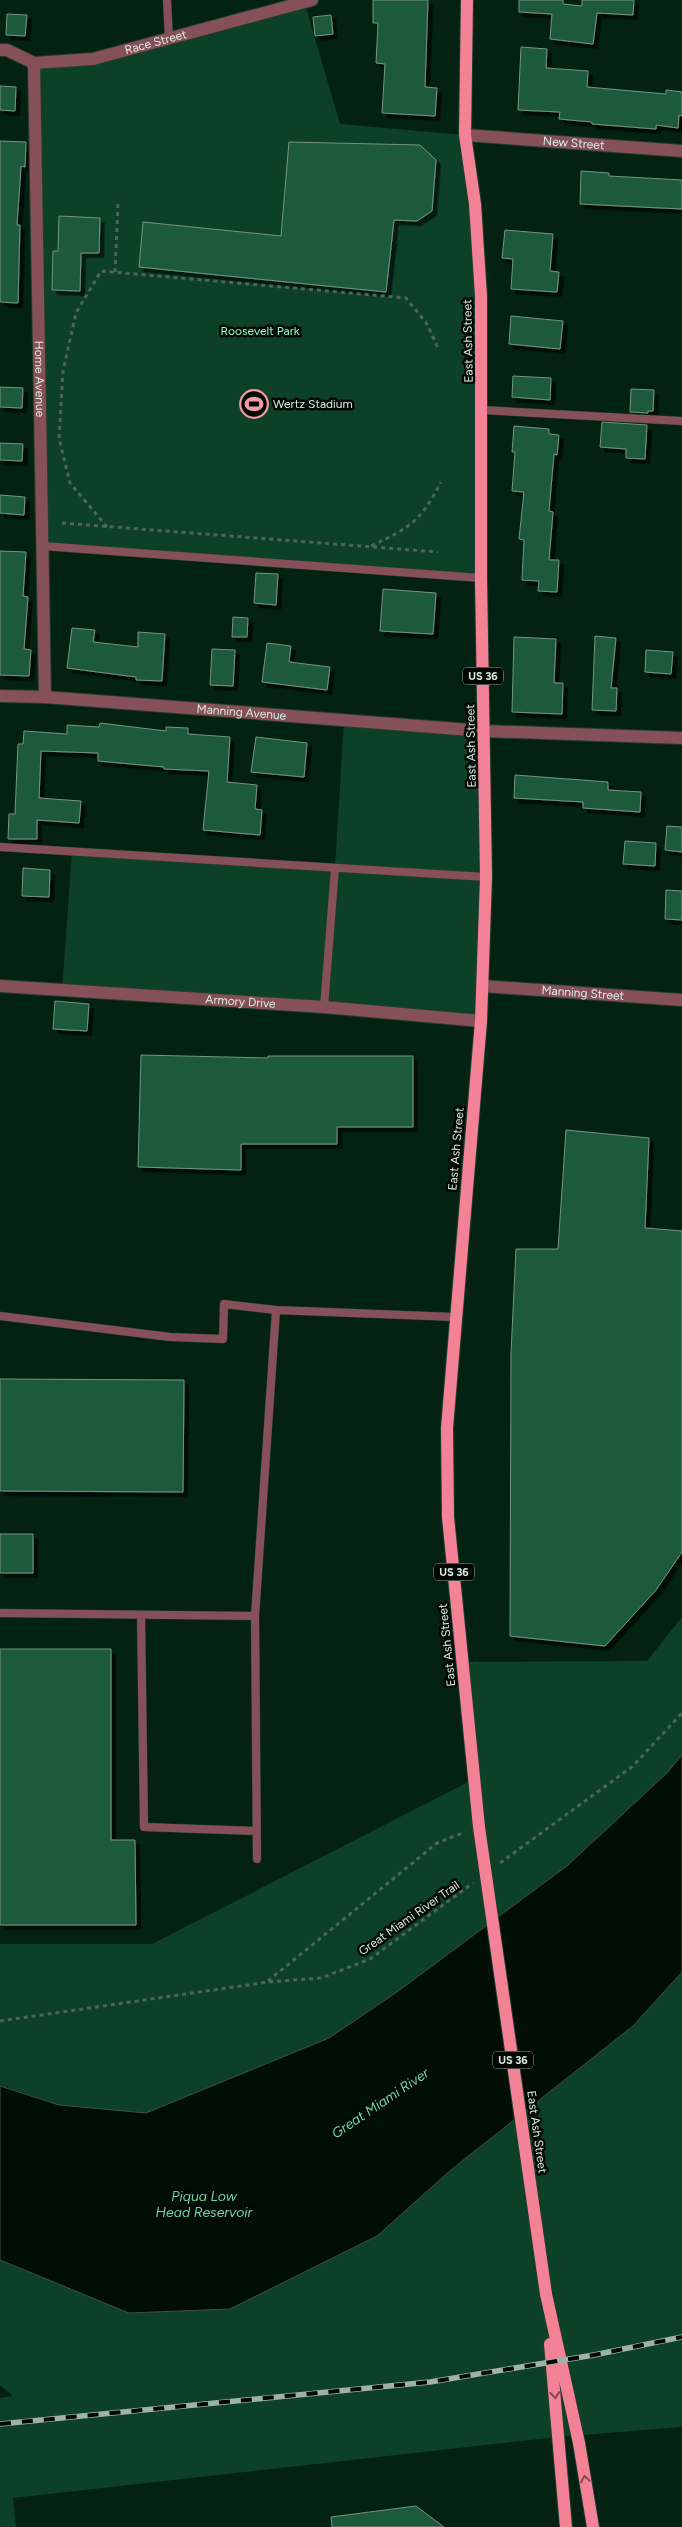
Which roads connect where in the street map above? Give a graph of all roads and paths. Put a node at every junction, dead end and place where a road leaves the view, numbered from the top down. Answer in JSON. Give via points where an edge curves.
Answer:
{"nodes":[{"id":1,"x":168,"y":0,"type":"edge"},
{"id":2,"x":312,"y":0,"type":"edge"},
{"id":3,"x":467,"y":0,"type":"edge"},
{"id":4,"x":169,"y":39,"type":"junction"},
{"id":5,"x":0,"y":50,"type":"edge"},
{"id":6,"x":34,"y":63,"type":"junction"},
{"id":7,"x":465,"y":134,"type":"junction"},
{"id":8,"x":682,"y":151,"type":"edge"},
{"id":9,"x":118,"y":204,"type":"dead end"},
{"id":10,"x":114,"y":272,"type":"junction"},
{"id":11,"x":438,"y":348,"type":"dead end"},
{"id":12,"x":482,"y":410,"type":"junction"},
{"id":13,"x":682,"y":421,"type":"edge"},
{"id":14,"x":441,"y":482,"type":"dead end"},
{"id":15,"x":62,"y":524,"type":"dead end"},
{"id":16,"x":107,"y":527,"type":"junction"},
{"id":17,"x":42,"y":546,"type":"junction"},
{"id":18,"x":371,"y":547,"type":"junction"},
{"id":19,"x":438,"y":552,"type":"dead end"},
{"id":20,"x":482,"y":578,"type":"junction"},
{"id":21,"x":0,"y":696,"type":"edge"},
{"id":22,"x":44,"y":696,"type":"junction"},
{"id":23,"x":484,"y":731,"type":"junction"},
{"id":24,"x":682,"y":738,"type":"edge"},
{"id":25,"x":0,"y":847,"type":"edge"},
{"id":26,"x":335,"y":868,"type":"junction"},
{"id":27,"x":486,"y":877,"type":"junction"},
{"id":28,"x":0,"y":986,"type":"edge"},
{"id":29,"x":483,"y":986,"type":"junction"},
{"id":30,"x":682,"y":1000,"type":"edge"},
{"id":31,"x":324,"y":1006,"type":"junction"},
{"id":32,"x":481,"y":1022,"type":"junction"},
{"id":33,"x":276,"y":1310,"type":"junction"},
{"id":34,"x":0,"y":1316,"type":"edge"},
{"id":35,"x":455,"y":1317,"type":"junction"},
{"id":36,"x":0,"y":1613,"type":"edge"},
{"id":37,"x":142,"y":1615,"type":"junction"},
{"id":38,"x":256,"y":1616,"type":"junction"},
{"id":39,"x":682,"y":1713,"type":"edge"},
{"id":40,"x":479,"y":1827,"type":"junction"},
{"id":41,"x":256,"y":1831,"type":"junction"},
{"id":42,"x":256,"y":1859,"type":"dead end"},
{"id":43,"x":496,"y":1866,"type":"dead end"},
{"id":44,"x":481,"y":1878,"type":"dead end"},
{"id":45,"x":268,"y":1982,"type":"junction"},
{"id":46,"x":0,"y":2021,"type":"edge"},
{"id":47,"x":546,"y":2294,"type":"junction"},
{"id":48,"x":566,"y":2527,"type":"edge"},
{"id":49,"x":593,"y":2527,"type":"edge"}],
"edges":[{"from":1,"to":4,"type":"lane"},
{"from":2,"to":4,"type":"street","name":"Race Street"},
{"from":3,"to":7,"type":"main road","name":"East Ash Street","number":"US 36"},
{"from":4,"to":6,"type":"street","name":"Race Street","via":[[93,59]]},
{"from":5,"to":6,"type":"street","name":"Race Street"},
{"from":6,"to":17,"type":"street","name":"Home Avenue"},
{"from":7,"to":8,"type":"street","name":"New Street"},
{"from":7,"to":12,"type":"main road","name":"East Ash Street","number":"US 36","via":[[475,204],[481,296]]},
{"from":9,"to":10,"type":"path"},
{"from":10,"to":11,"type":"path","via":[[406,298],[427,324]]},
{"from":10,"to":16,"type":"path","via":[[101,271],[76,313],[62,371],[59,439],[70,483]]},
{"from":12,"to":13,"type":"lane"},
{"from":12,"to":20,"type":"main road","name":"East Ash Street","number":"US 36"},
{"from":14,"to":18,"type":"path","via":[[427,509],[405,530]]},
{"from":15,"to":16,"type":"path"},
{"from":16,"to":18,"type":"path"},
{"from":17,"to":20,"type":"lane"},
{"from":17,"to":22,"type":"street","name":"Home Avenue"},
{"from":18,"to":19,"type":"path"},
{"from":20,"to":23,"type":"main road","name":"East Ash Street","number":"US 36"},
{"from":21,"to":22,"type":"street","name":"Manning Avenue"},
{"from":22,"to":23,"type":"street","name":"Manning Avenue"},
{"from":23,"to":24,"type":"street","name":"Manning Avenue"},
{"from":23,"to":27,"type":"main road","name":"East Ash Street","number":"US 36"},
{"from":25,"to":26,"type":"lane"},
{"from":26,"to":27,"type":"lane"},
{"from":26,"to":31,"type":"lane"},
{"from":27,"to":29,"type":"main road","name":"East Ash Street","number":"US 36"},
{"from":28,"to":31,"type":"street","name":"Armory Drive"},
{"from":29,"to":30,"type":"street","name":"Manning Street"},
{"from":29,"to":32,"type":"main road","name":"East Ash Street","number":"US 36"},
{"from":31,"to":32,"type":"street","name":"Armory Drive"},
{"from":32,"to":35,"type":"main road","name":"East Ash Street","number":"US 36"},
{"from":33,"to":34,"type":"lane","via":[[224,1304],[223,1339],[170,1337]]},
{"from":33,"to":35,"type":"lane"},
{"from":33,"to":38,"type":"lane"},
{"from":35,"to":40,"type":"main road","name":"East Ash Street","number":"US 36","via":[[447,1428],[448,1517]]},
{"from":36,"to":37,"type":"lane"},
{"from":37,"to":38,"type":"lane"},
{"from":37,"to":41,"type":"lane","via":[[144,1827]]},
{"from":38,"to":41,"type":"lane"},
{"from":39,"to":43,"type":"path","via":[[633,1766]]},
{"from":40,"to":45,"type":"path","via":[[437,1843]]},
{"from":40,"to":47,"type":"main road","name":"East Ash Street","number":"US 36","bridge":true},
{"from":41,"to":42,"type":"lane"},
{"from":44,"to":45,"type":"path","name":"Great Miami River Trail","via":[[370,1959],[321,1978]]},
{"from":45,"to":46,"type":"path","name":"Great Miami River Trail"},
{"from":47,"to":48,"type":"main road","name":"East Ash Street","number":"US 36","one_way":true},
{"from":49,"to":47,"type":"main road","name":"East Ash Street","number":"US 36","one_way":true,"via":[[579,2443]]}]}
